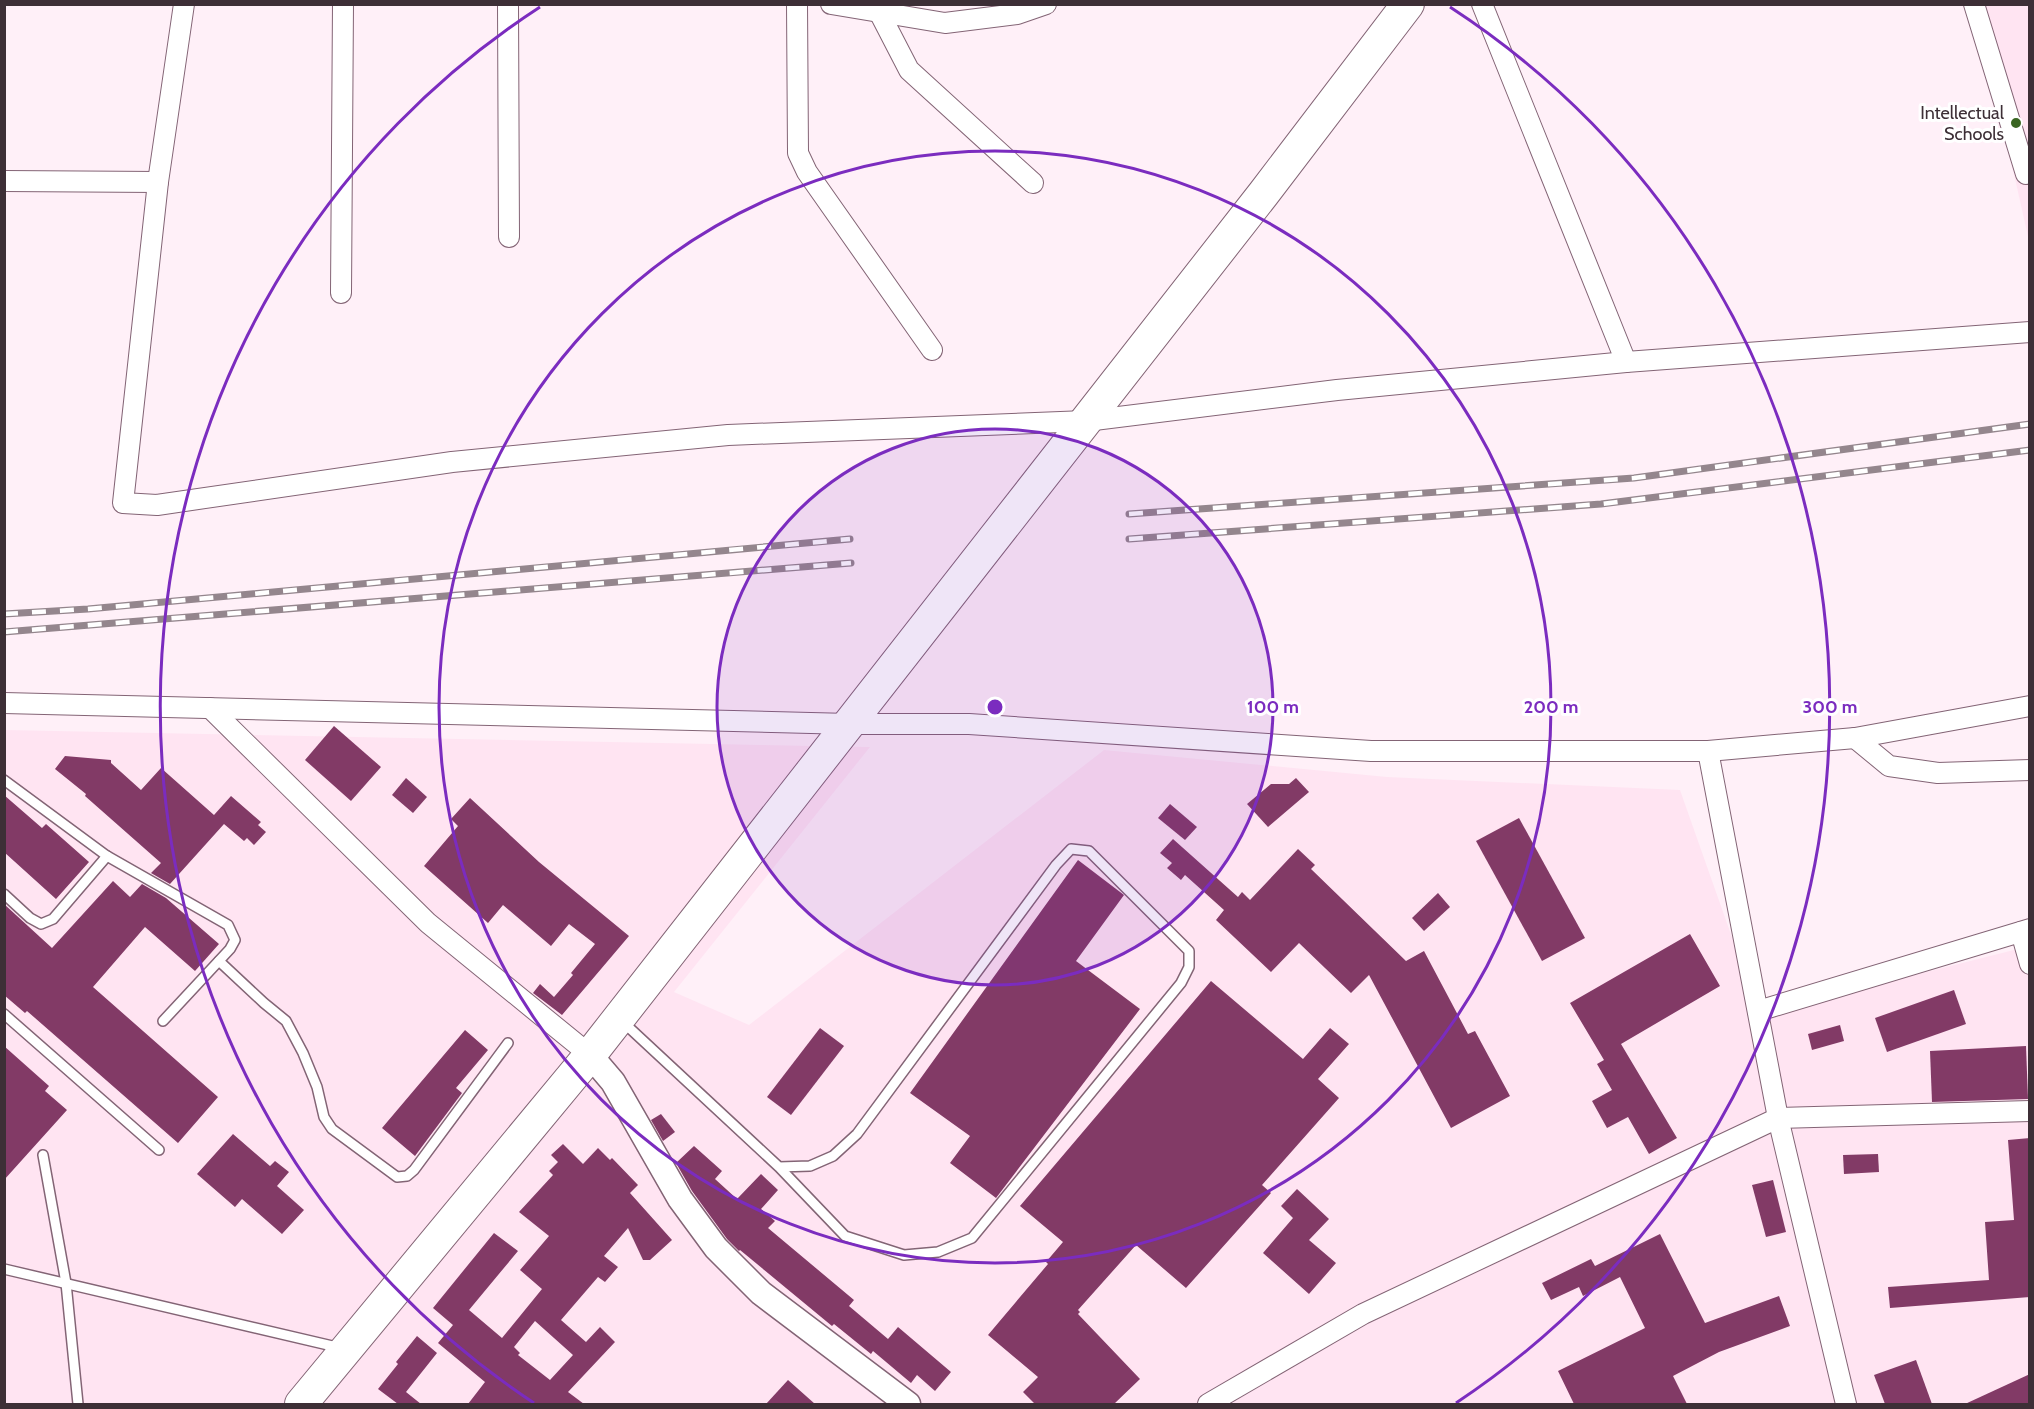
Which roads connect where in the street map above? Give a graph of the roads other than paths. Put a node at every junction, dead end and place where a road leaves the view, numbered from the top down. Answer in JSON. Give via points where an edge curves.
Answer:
{"nodes":[{"id":1,"x":184,"y":4,"type":"edge"},
{"id":2,"x":343,"y":4,"type":"edge"},
{"id":3,"x":509,"y":4,"type":"edge"},
{"id":4,"x":797,"y":4,"type":"edge"},
{"id":5,"x":831,"y":4,"type":"edge"},
{"id":6,"x":1046,"y":4,"type":"edge"},
{"id":7,"x":1408,"y":4,"type":"edge"},
{"id":8,"x":1482,"y":4,"type":"edge"},
{"id":9,"x":1974,"y":4,"type":"edge"},
{"id":10,"x":879,"y":12,"type":"junction"},
{"id":11,"x":2026,"y":174,"type":"dead end"},
{"id":12,"x":4,"y":181,"type":"edge"},
{"id":13,"x":158,"y":182,"type":"junction"},
{"id":14,"x":1033,"y":183,"type":"dead end"},
{"id":15,"x":509,"y":237,"type":"dead end"},
{"id":16,"x":341,"y":292,"type":"dead end"},
{"id":17,"x":2030,"y":332,"type":"edge"},
{"id":18,"x":932,"y":350,"type":"dead end"},
{"id":19,"x":1626,"y":362,"type":"junction"},
{"id":20,"x":1086,"y":421,"type":"junction"},
{"id":21,"x":4,"y":703,"type":"edge"},
{"id":22,"x":2030,"y":706,"type":"edge"},
{"id":23,"x":210,"y":708,"type":"junction"},
{"id":24,"x":850,"y":724,"type":"junction"},
{"id":25,"x":1855,"y":738,"type":"junction"},
{"id":26,"x":1708,"y":751,"type":"junction"},
{"id":27,"x":2030,"y":770,"type":"edge"},
{"id":28,"x":4,"y":780,"type":"edge"},
{"id":29,"x":107,"y":856,"type":"junction"},
{"id":30,"x":4,"y":894,"type":"edge"},
{"id":31,"x":2025,"y":931,"type":"edge"},
{"id":32,"x":219,"y":961,"type":"junction"},
{"id":33,"x":2030,"y":964,"type":"edge"},
{"id":34,"x":1758,"y":1011,"type":"junction"},
{"id":35,"x":4,"y":1014,"type":"edge"},
{"id":36,"x":619,"y":1018,"type":"junction"},
{"id":37,"x":163,"y":1021,"type":"dead end"},
{"id":38,"x":508,"y":1043,"type":"dead end"},
{"id":39,"x":590,"y":1056,"type":"junction"},
{"id":40,"x":2030,"y":1111,"type":"edge"},
{"id":41,"x":1778,"y":1118,"type":"junction"},
{"id":42,"x":159,"y":1150,"type":"dead end"},
{"id":43,"x":43,"y":1155,"type":"dead end"},
{"id":44,"x":779,"y":1167,"type":"junction"},
{"id":45,"x":4,"y":1269,"type":"edge"},
{"id":46,"x":66,"y":1283,"type":"junction"},
{"id":47,"x":346,"y":1350,"type":"junction"},
{"id":48,"x":78,"y":1404,"type":"edge"},
{"id":49,"x":302,"y":1404,"type":"edge"},
{"id":50,"x":908,"y":1404,"type":"edge"},
{"id":51,"x":1208,"y":1404,"type":"edge"},
{"id":52,"x":1846,"y":1404,"type":"edge"}],
"edges":[{"from":1,"to":13,"type":"street"},
{"from":2,"to":16,"type":"street"},
{"from":3,"to":15,"type":"street"},
{"from":4,"to":18,"type":"street","via":[[798,153],[807,172]]},
{"from":5,"to":10,"type":"street"},
{"from":6,"to":10,"type":"street","via":[[1017,14],[945,23]]},
{"from":7,"to":20,"type":"highway"},
{"from":8,"to":19,"type":"street"},
{"from":9,"to":11,"type":"street"},
{"from":10,"to":14,"type":"street","via":[[909,70]]},
{"from":12,"to":13,"type":"street"},
{"from":13,"to":20,"type":"street","via":[[123,503],[157,505],[452,462],[728,435]]},
{"from":17,"to":19,"type":"street"},
{"from":19,"to":20,"type":"street","via":[[1337,390]]},
{"from":20,"to":24,"type":"highway"},
{"from":21,"to":23,"type":"street"},
{"from":22,"to":25,"type":"street"},
{"from":23,"to":24,"type":"street"},
{"from":23,"to":39,"type":"street","via":[[428,923]]},
{"from":24,"to":26,"type":"street","via":[[969,724],[1371,751]]},
{"from":24,"to":36,"type":"highway"},
{"from":25,"to":26,"type":"street"},
{"from":25,"to":27,"type":"street","via":[[1889,766],[1938,772]]},
{"from":26,"to":34,"type":"street"},
{"from":28,"to":29,"type":"lane"},
{"from":29,"to":30,"type":"lane","via":[[53,919],[41,924]]},
{"from":29,"to":32,"type":"lane","via":[[228,925],[235,940]]},
{"from":31,"to":33,"type":"street"},
{"from":31,"to":34,"type":"street"},
{"from":32,"to":37,"type":"lane"},
{"from":32,"to":38,"type":"lane","via":[[286,1021],[303,1053],[332,1130],[397,1177],[414,1170]]},
{"from":34,"to":41,"type":"street"},
{"from":35,"to":42,"type":"lane"},
{"from":36,"to":39,"type":"highway"},
{"from":36,"to":44,"type":"lane"},
{"from":39,"to":47,"type":"highway"},
{"from":39,"to":50,"type":"street","via":[[613,1082],[681,1199],[716,1248],[761,1293]]},
{"from":40,"to":41,"type":"street"},
{"from":41,"to":51,"type":"street","via":[[1363,1314]]},
{"from":41,"to":52,"type":"street"},
{"from":43,"to":46,"type":"lane"},
{"from":44,"to":44,"type":"lane","via":[[810,1167],[833,1156],[857,1134],[1071,849],[1089,851],[1189,951],[1189,967],[1181,983],[972,1238],[938,1252],[904,1255],[845,1236]]},
{"from":45,"to":46,"type":"lane"},
{"from":46,"to":47,"type":"lane"},
{"from":46,"to":48,"type":"lane"},
{"from":47,"to":49,"type":"highway"}]}
